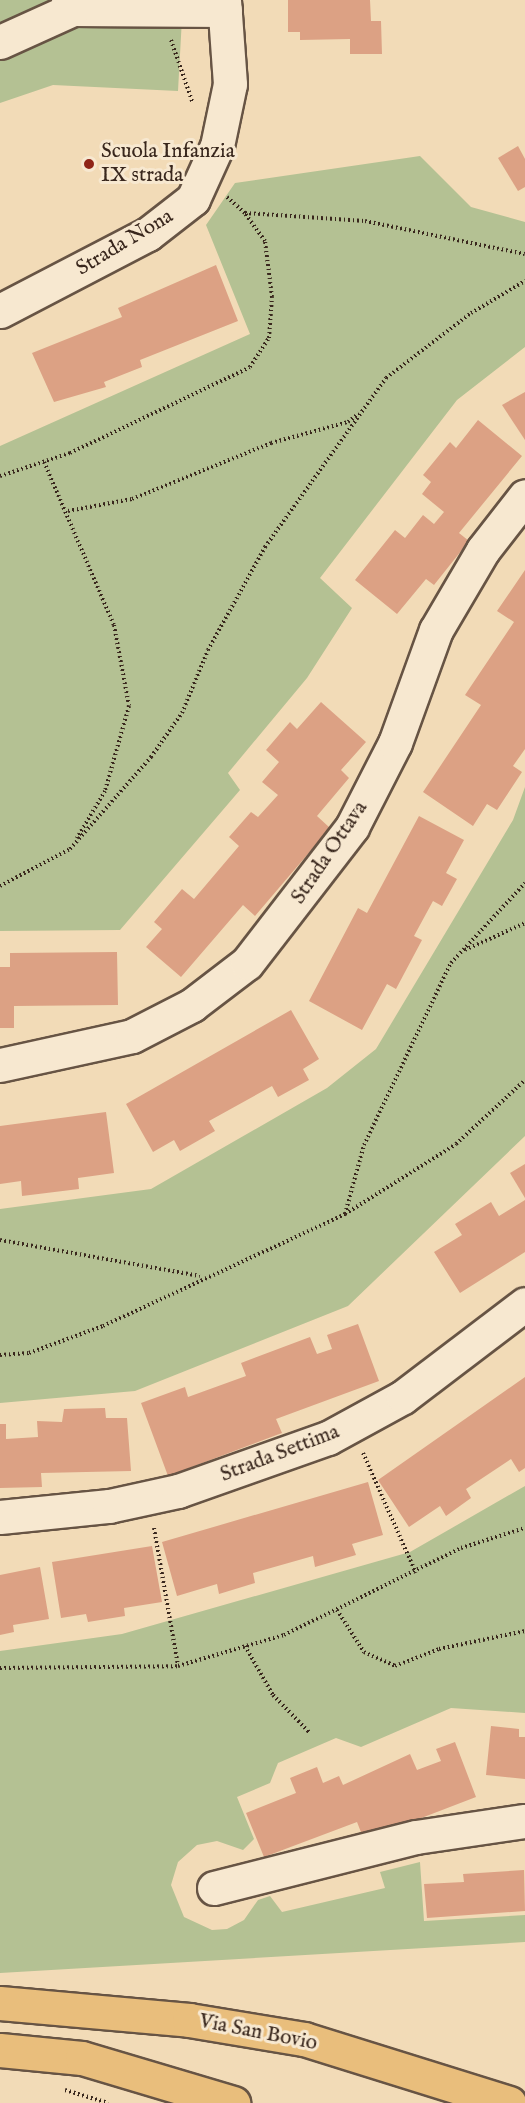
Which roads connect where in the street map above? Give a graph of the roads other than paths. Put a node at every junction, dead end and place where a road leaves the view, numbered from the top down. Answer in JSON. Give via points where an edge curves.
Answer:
{"nodes":[{"id":1,"x":71,"y":4,"type":"edge"},
{"id":2,"x":224,"y":5,"type":"edge"},
{"id":3,"x":0,"y":42,"type":"edge"},
{"id":4,"x":0,"y":311,"type":"edge"},
{"id":5,"x":525,"y":496,"type":"edge"},
{"id":6,"x":0,"y":1065,"type":"edge"},
{"id":7,"x":525,"y":1304,"type":"edge"},
{"id":8,"x":0,"y":1517,"type":"edge"},
{"id":9,"x":525,"y":1821,"type":"edge"},
{"id":10,"x":214,"y":1888,"type":"dead end"},
{"id":11,"x":0,"y":2003,"type":"edge"},
{"id":12,"x":0,"y":2050,"type":"edge"},
{"id":13,"x":233,"y":2103,"type":"edge"},
{"id":14,"x":509,"y":2103,"type":"edge"}],
"edges":[{"from":1,"to":2,"type":"street","via":[[157,10]]},
{"from":1,"to":3,"type":"street"},
{"from":2,"to":4,"type":"street","name":"Strada Nona","via":[[230,84],[217,146],[193,199],[148,234]]},
{"from":5,"to":6,"type":"street","name":"Strada Ottava","via":[[483,550],[436,630],[395,743],[352,827],[247,963],[192,1005],[132,1036]]},
{"from":7,"to":8,"type":"street","name":"Strada Settima","via":[[403,1397],[353,1424],[248,1469],[148,1498]]},
{"from":9,"to":10,"type":"street","via":[[416,1837]]},
{"from":11,"to":14,"type":"main road","name":"Via San Bovio","via":[[189,2020],[304,2039]]},
{"from":12,"to":13,"type":"main road","via":[[82,2058]]}]}
